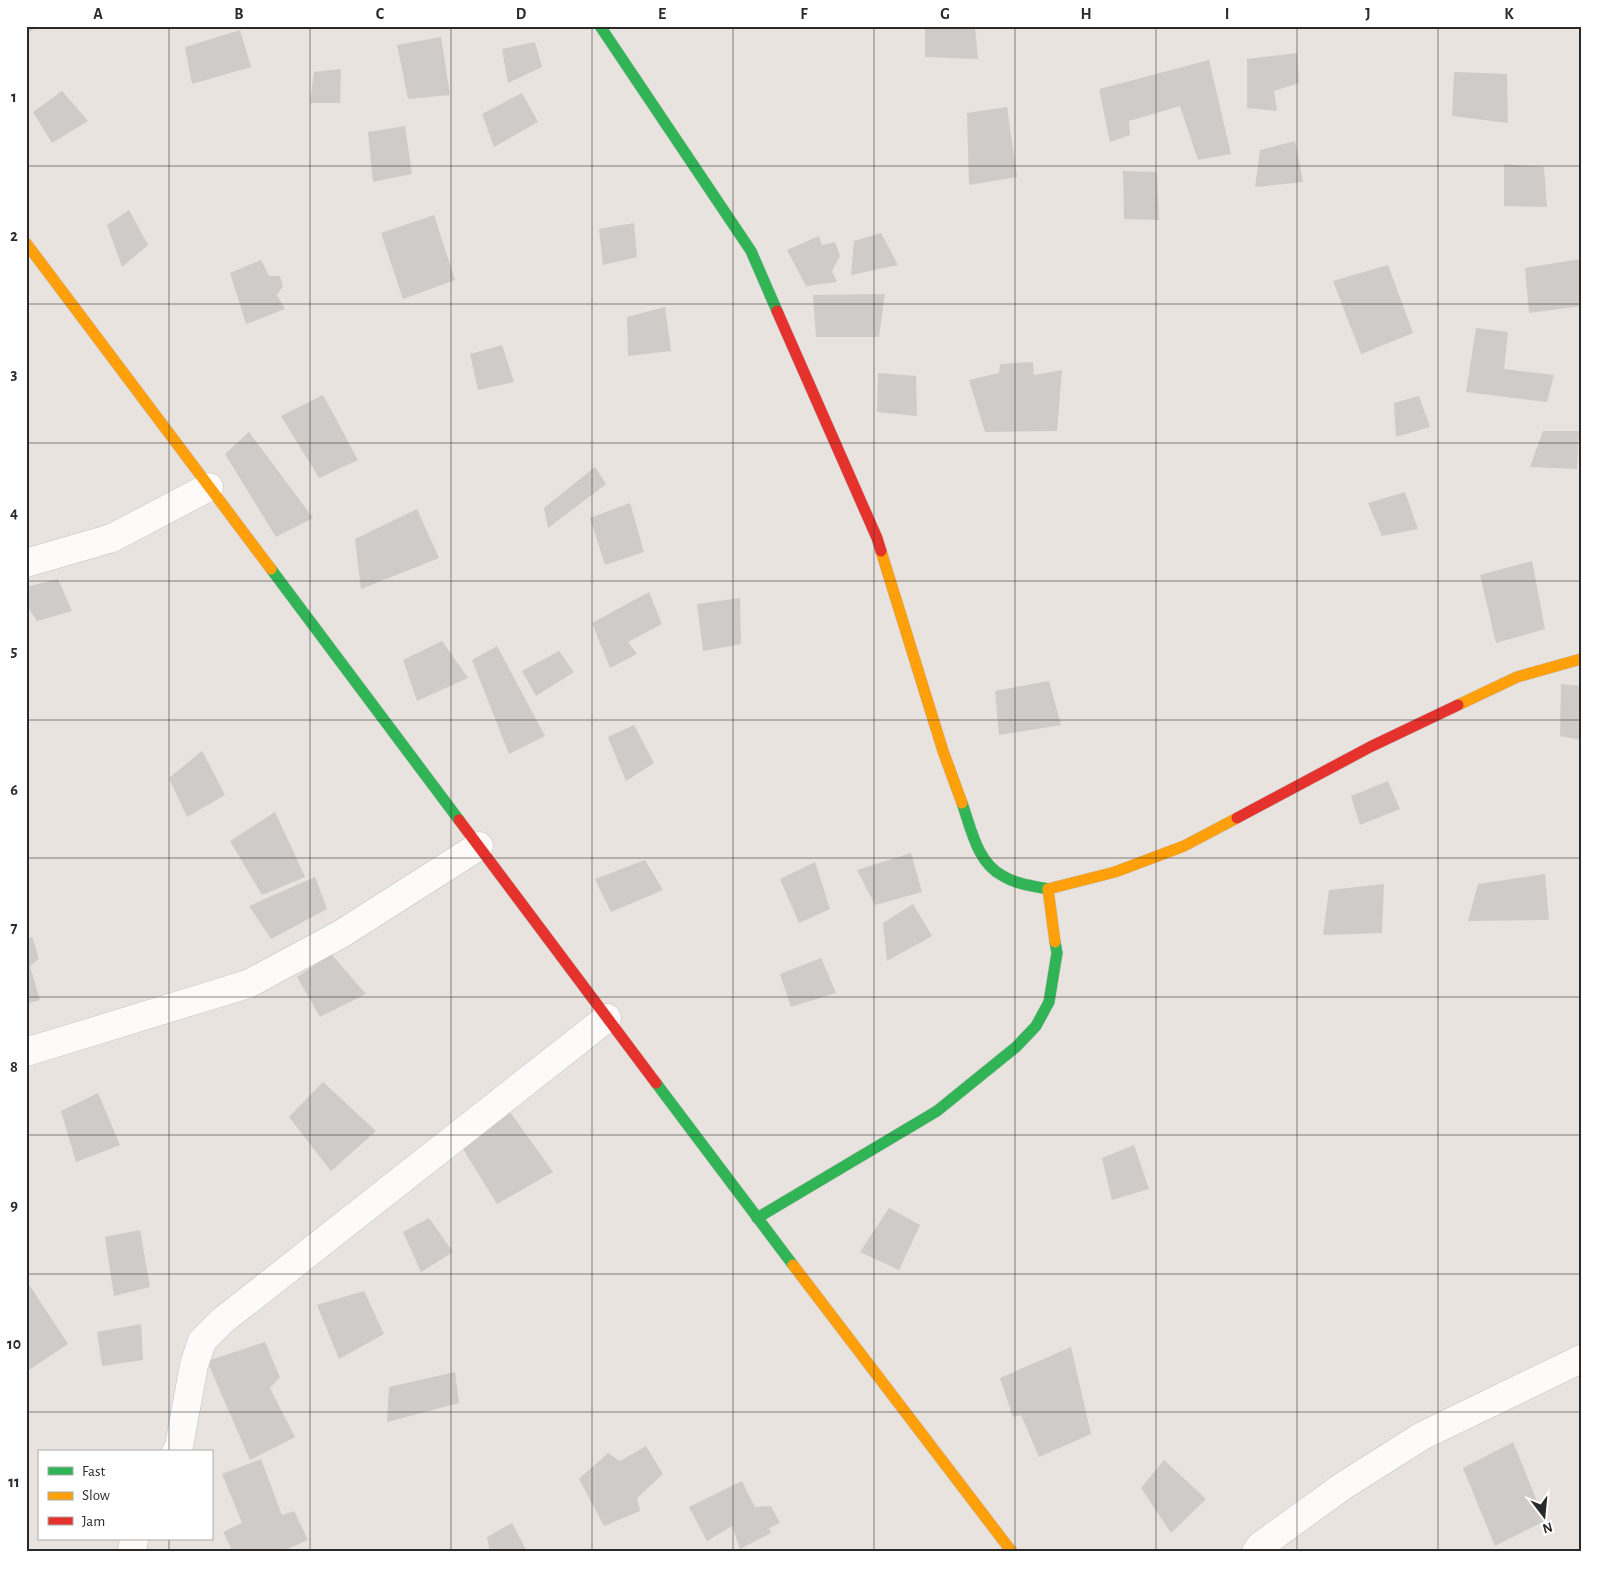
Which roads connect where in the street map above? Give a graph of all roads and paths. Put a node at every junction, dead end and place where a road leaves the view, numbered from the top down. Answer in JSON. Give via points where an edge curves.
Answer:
{"nodes":[{"id":1,"x":600,"y":26,"type":"edge"},
{"id":2,"x":26,"y":243,"type":"edge"},
{"id":3,"x":209,"y":487,"type":"junction"},
{"id":4,"x":26,"y":563,"type":"edge"},
{"id":5,"x":1581,"y":659,"type":"edge"},
{"id":6,"x":479,"y":846,"type":"junction"},
{"id":7,"x":1048,"y":889,"type":"junction"},
{"id":8,"x":608,"y":1018,"type":"junction"},
{"id":9,"x":26,"y":1052,"type":"edge"},
{"id":10,"x":757,"y":1218,"type":"junction"},
{"id":11,"x":1581,"y":1359,"type":"edge"},
{"id":12,"x":177,"y":1450,"type":"edge"},
{"id":13,"x":1012,"y":1552,"type":"edge"},
{"id":14,"x":1256,"y":1552,"type":"edge"}],
"edges":[{"from":1,"to":7,"type":"street","via":[[751,251],[877,538],[943,751],[982,857],[988,866],[1008,880]]},
{"from":2,"to":3,"type":"street"},
{"from":3,"to":4,"type":"street","via":[[112,538]]},
{"from":3,"to":6,"type":"street"},
{"from":5,"to":7,"type":"street","via":[[1517,676],[1370,747],[1184,846],[1115,872]]},
{"from":6,"to":8,"type":"street"},
{"from":6,"to":9,"type":"street","via":[[341,934],[248,984]]},
{"from":7,"to":10,"type":"street","via":[[1057,953],[1050,1002],[1036,1026],[1016,1047],[937,1111]]},
{"from":8,"to":10,"type":"street"},
{"from":8,"to":12,"type":"street","via":[[222,1321],[202,1341]]},
{"from":10,"to":13,"type":"street"},
{"from":11,"to":14,"type":"street","via":[[1422,1436],[1343,1486]]}]}
